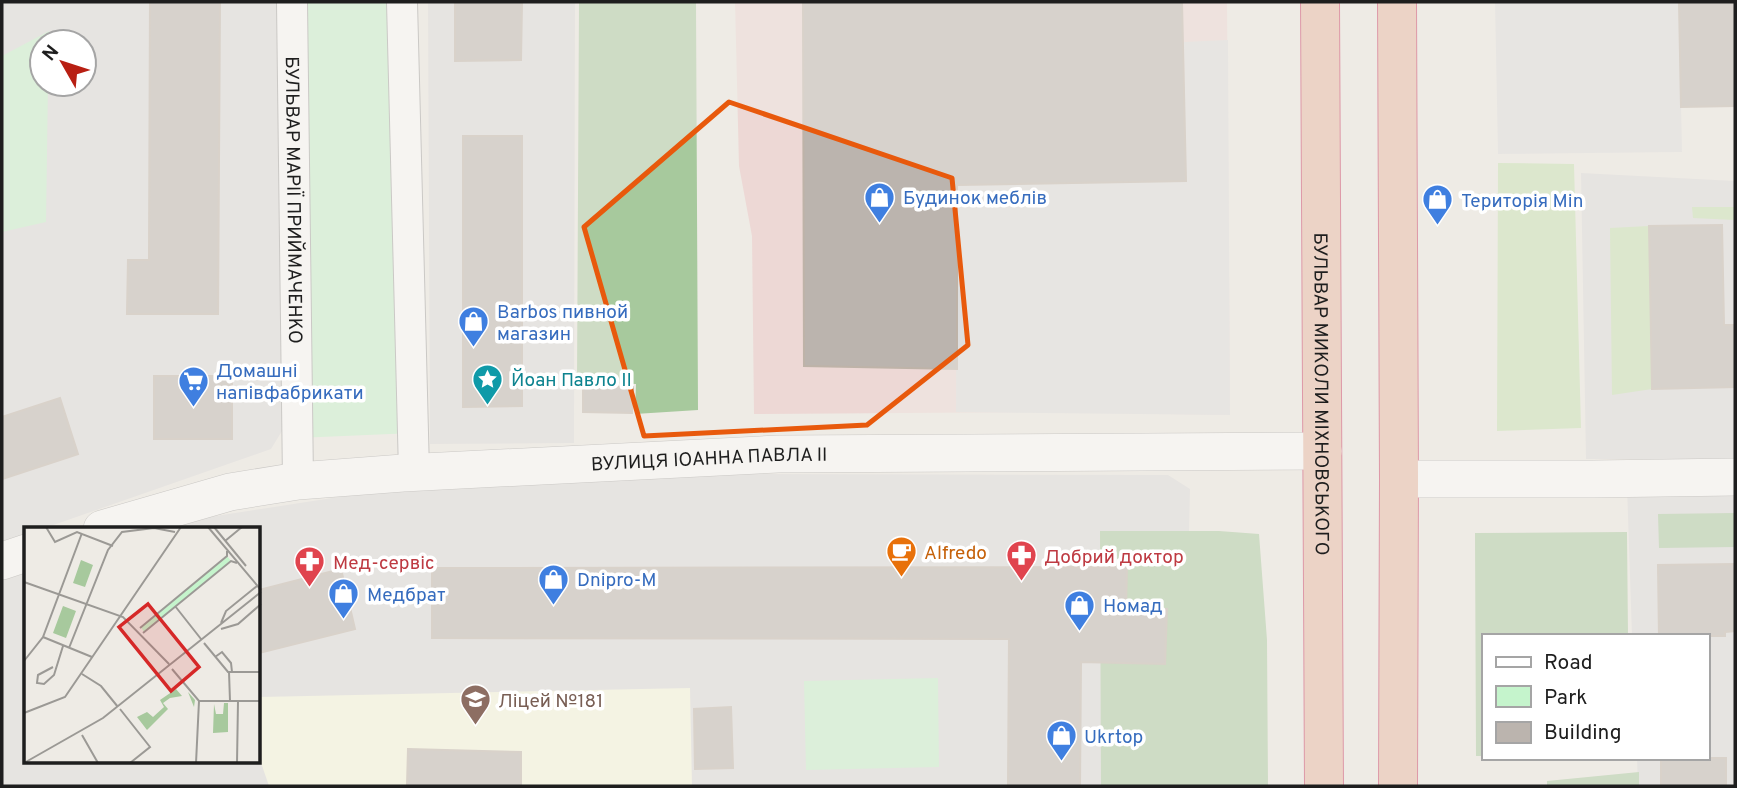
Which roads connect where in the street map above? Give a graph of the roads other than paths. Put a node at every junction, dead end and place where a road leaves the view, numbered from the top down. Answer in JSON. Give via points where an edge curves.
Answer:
{"nodes":[{"id":1,"x":292,"y":2,"type":"edge"},
{"id":2,"x":402,"y":2,"type":"edge"},
{"id":3,"x":1320,"y":2,"type":"edge"},
{"id":4,"x":1397,"y":2,"type":"edge"},
{"id":5,"x":1323,"y":451,"type":"junction"},
{"id":6,"x":414,"y":472,"type":"junction"},
{"id":7,"x":1735,"y":477,"type":"edge"},
{"id":8,"x":1399,"y":479,"type":"junction"},
{"id":9,"x":298,"y":481,"type":"junction"},
{"id":10,"x":109,"y":527,"type":"edge"},
{"id":11,"x":24,"y":554,"type":"edge"},
{"id":12,"x":2,"y":561,"type":"edge"},
{"id":13,"x":1325,"y":786,"type":"edge"},
{"id":14,"x":1398,"y":786,"type":"edge"}],
"edges":[{"from":1,"to":9,"type":"street","name":"БУЛЬВАР МАРІЇ ПРИЙМАЧЕНКО"},
{"from":2,"to":6,"type":"street"},
{"from":3,"to":5,"type":"highway","name":"БУЛЬВАР МИКОЛИ МІХНОВСЬКОГО"},
{"from":4,"to":8,"type":"highway"},
{"from":5,"to":6,"type":"street","name":"ВУЛИЦЯ ІОАННА ПАВЛА II","via":[[778,454]]},
{"from":5,"to":13,"type":"highway","name":"БУЛЬВАР МИКОЛИ МІХНОВСЬКОГО"},
{"from":6,"to":9,"type":"street","name":"ВУЛИЦЯ ІОАННА ПАВЛА II"},
{"from":7,"to":8,"type":"street"},
{"from":8,"to":14,"type":"highway"},
{"from":9,"to":10,"type":"street","name":"ВУЛИЦЯ ІОАННА ПАВЛА II","via":[[230,492]]},
{"from":11,"to":12,"type":"street"}]}
